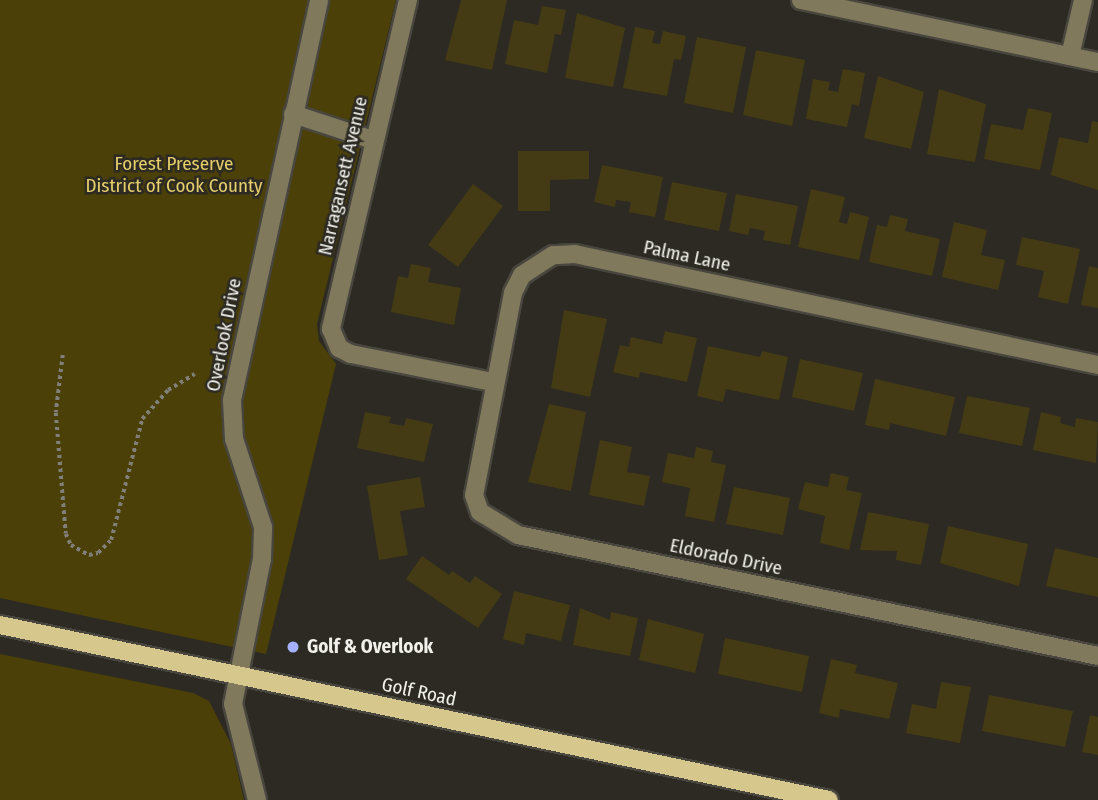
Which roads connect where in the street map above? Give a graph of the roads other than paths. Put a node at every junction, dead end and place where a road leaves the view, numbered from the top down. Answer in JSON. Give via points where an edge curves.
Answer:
{"nodes":[{"id":1,"x":319,"y":0,"type":"edge"},
{"id":2,"x":408,"y":0,"type":"edge"},
{"id":3,"x":801,"y":0,"type":"edge"},
{"id":4,"x":1083,"y":0,"type":"edge"},
{"id":5,"x":1070,"y":56,"type":"junction"},
{"id":6,"x":1098,"y":62,"type":"edge"},
{"id":7,"x":293,"y":114,"type":"junction"},
{"id":8,"x":373,"y":140,"type":"junction"},
{"id":9,"x":1098,"y":365,"type":"edge"},
{"id":10,"x":492,"y":382,"type":"junction"},
{"id":11,"x":0,"y":625,"type":"edge"},
{"id":12,"x":1098,"y":656,"type":"edge"},
{"id":13,"x":237,"y":675,"type":"junction"},
{"id":14,"x":257,"y":800,"type":"edge"},
{"id":15,"x":829,"y":800,"type":"edge"}],
"edges":[{"from":1,"to":7,"type":"street","name":"Overlook Drive"},
{"from":2,"to":8,"type":"street","name":"Narragansett Avenue"},
{"from":3,"to":5,"type":"street"},
{"from":4,"to":5,"type":"street"},
{"from":5,"to":6,"type":"street"},
{"from":7,"to":8,"type":"street"},
{"from":7,"to":13,"type":"street","name":"Overlook Drive","via":[[232,400],[234,439],[263,527],[256,595]]},
{"from":8,"to":10,"type":"street","name":"Narragansett Avenue","via":[[332,311],[335,340],[351,354]]},
{"from":9,"to":10,"type":"street","name":"Palma Lane","via":[[575,254],[545,258],[523,275],[513,293]]},
{"from":10,"to":12,"type":"street","name":"Eldorado Drive","via":[[474,495],[480,512],[496,525],[532,538]]},
{"from":11,"to":13,"type":"main road","name":"Golf Road"},
{"from":13,"to":14,"type":"street","name":"Overlook Drive","via":[[233,704]]},
{"from":13,"to":15,"type":"main road","name":"Golf Road"}]}
